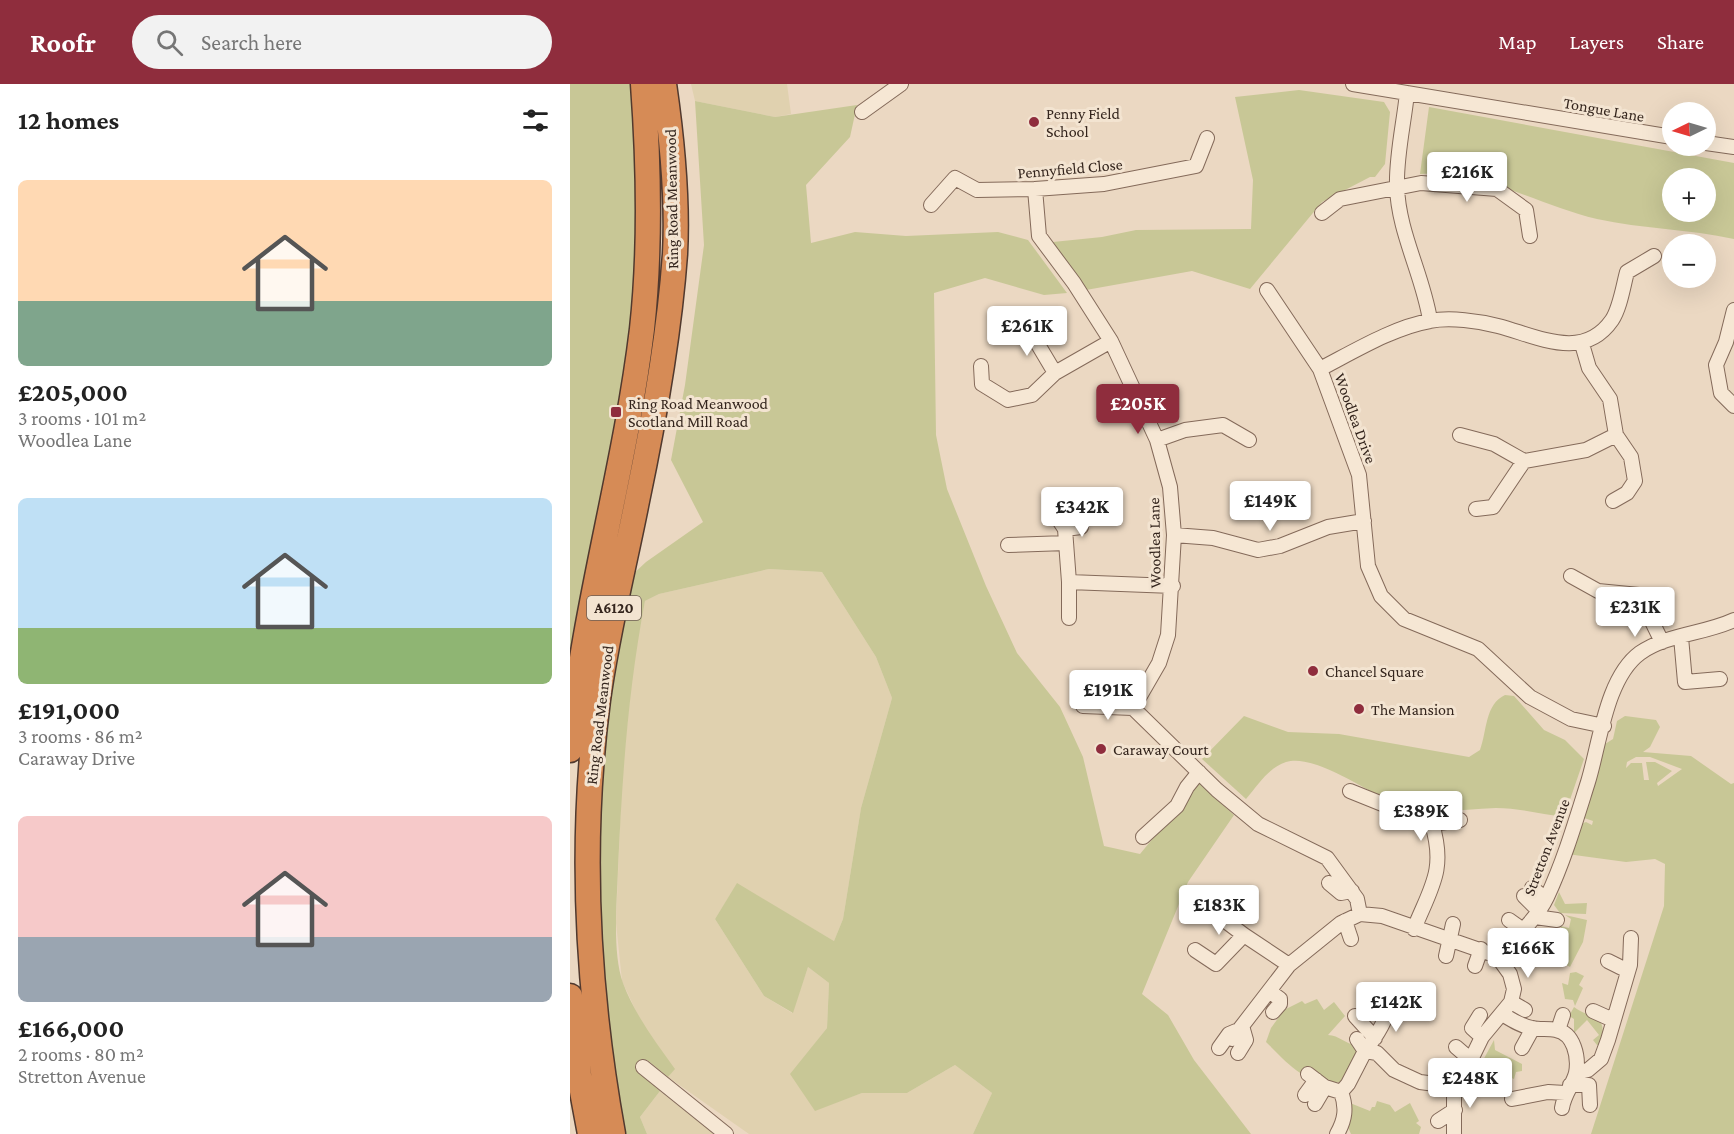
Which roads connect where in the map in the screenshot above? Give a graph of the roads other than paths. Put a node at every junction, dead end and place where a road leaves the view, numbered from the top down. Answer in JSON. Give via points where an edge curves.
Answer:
{"nodes":[{"id":1,"x":643,"y":84,"type":"edge"},
{"id":2,"x":664,"y":84,"type":"edge"},
{"id":3,"x":901,"y":84,"type":"edge"},
{"id":4,"x":1353,"y":84,"type":"edge"},
{"id":5,"x":1407,"y":93,"type":"junction"},
{"id":6,"x":862,"y":112,"type":"dead end"},
{"id":7,"x":1662,"y":135,"type":"edge"},
{"id":8,"x":1207,"y":138,"type":"dead end"},
{"id":9,"x":1716,"y":144,"type":"edge"},
{"id":10,"x":1734,"y":147,"type":"edge"},
{"id":11,"x":1397,"y":186,"type":"junction"},
{"id":12,"x":1035,"y":189,"type":"junction"},
{"id":13,"x":931,"y":205,"type":"dead end"},
{"id":14,"x":1322,"y":213,"type":"dead end"},
{"id":15,"x":1530,"y":236,"type":"dead end"},
{"id":16,"x":1654,"y":256,"type":"dead end"},
{"id":17,"x":1267,"y":290,"type":"dead end"},
{"id":18,"x":1734,"y":310,"type":"edge"},
{"id":19,"x":1430,"y":320,"type":"junction"},
{"id":20,"x":1012,"y":325,"type":"dead end"},
{"id":21,"x":1111,"y":341,"type":"junction"},
{"id":22,"x":1581,"y":344,"type":"junction"},
{"id":23,"x":981,"y":366,"type":"dead end"},
{"id":24,"x":1320,"y":369,"type":"junction"},
{"id":25,"x":1055,"y":374,"type":"junction"},
{"id":26,"x":1734,"y":406,"type":"edge"},
{"id":27,"x":1461,"y":435,"type":"dead end"},
{"id":28,"x":1616,"y":435,"type":"junction"},
{"id":29,"x":1157,"y":440,"type":"junction"},
{"id":30,"x":1249,"y":440,"type":"dead end"},
{"id":31,"x":1524,"y":461,"type":"junction"},
{"id":32,"x":1613,"y":501,"type":"dead end"},
{"id":33,"x":1051,"y":508,"type":"dead end"},
{"id":34,"x":1476,"y":509,"type":"dead end"},
{"id":35,"x":1364,"y":521,"type":"junction"},
{"id":36,"x":1081,"y":527,"type":"dead end"},
{"id":37,"x":1174,"y":535,"type":"junction"},
{"id":38,"x":1066,"y":536,"type":"junction"},
{"id":39,"x":1008,"y":545,"type":"dead end"},
{"id":40,"x":1571,"y":576,"type":"dead end"},
{"id":41,"x":1069,"y":582,"type":"junction"},
{"id":42,"x":1173,"y":586,"type":"junction"},
{"id":43,"x":1069,"y":618,"type":"dead end"},
{"id":44,"x":1734,"y":620,"type":"edge"},
{"id":45,"x":1681,"y":637,"type":"junction"},
{"id":46,"x":1662,"y":642,"type":"junction"},
{"id":47,"x":1720,"y":680,"type":"dead end"},
{"id":48,"x":1083,"y":706,"type":"dead end"},
{"id":49,"x":1133,"y":708,"type":"junction"},
{"id":50,"x":1604,"y":726,"type":"junction"},
{"id":51,"x":570,"y":750,"type":"edge"},
{"id":52,"x":1199,"y":772,"type":"junction"},
{"id":53,"x":1350,"y":791,"type":"dead end"},
{"id":54,"x":1460,"y":820,"type":"dead end"},
{"id":55,"x":1432,"y":824,"type":"junction"},
{"id":56,"x":1143,"y":837,"type":"dead end"},
{"id":57,"x":1329,"y":883,"type":"dead end"},
{"id":58,"x":1352,"y":891,"type":"junction"},
{"id":59,"x":1528,"y":892,"type":"dead end"},
{"id":60,"x":1540,"y":909,"type":"junction"},
{"id":61,"x":1212,"y":912,"type":"dead end"},
{"id":62,"x":1360,"y":914,"type":"junction"},
{"id":63,"x":1509,"y":920,"type":"dead end"},
{"id":64,"x":1557,"y":920,"type":"dead end"},
{"id":65,"x":1345,"y":921,"type":"junction"},
{"id":66,"x":1453,"y":924,"type":"dead end"},
{"id":67,"x":1414,"y":929,"type":"junction"},
{"id":68,"x":1523,"y":930,"type":"junction"},
{"id":69,"x":1244,"y":935,"type":"junction"},
{"id":70,"x":1631,"y":938,"type":"dead end"},
{"id":71,"x":1351,"y":939,"type":"dead end"},
{"id":72,"x":1448,"y":940,"type":"junction"},
{"id":73,"x":1481,"y":949,"type":"junction"},
{"id":74,"x":1195,"y":951,"type":"dead end"},
{"id":75,"x":1446,"y":956,"type":"dead end"},
{"id":76,"x":1497,"y":956,"type":"junction"},
{"id":77,"x":1608,"y":961,"type":"dead end"},
{"id":78,"x":1290,"y":965,"type":"junction"},
{"id":79,"x":1475,"y":966,"type":"dead end"},
{"id":80,"x":1628,"y":971,"type":"junction"},
{"id":81,"x":1269,"y":991,"type":"junction"},
{"id":82,"x":570,"y":996,"type":"edge"},
{"id":83,"x":1392,"y":998,"type":"dead end"},
{"id":84,"x":1511,"y":1002,"type":"junction"},
{"id":85,"x":1525,"y":1010,"type":"dead end"},
{"id":86,"x":1593,"y":1011,"type":"dead end"},
{"id":87,"x":1273,"y":1012,"type":"dead end"},
{"id":88,"x":1502,"y":1014,"type":"junction"},
{"id":89,"x":1480,"y":1015,"type":"dead end"},
{"id":90,"x":1563,"y":1015,"type":"dead end"},
{"id":91,"x":1355,"y":1016,"type":"dead end"},
{"id":92,"x":1613,"y":1020,"type":"junction"},
{"id":93,"x":1533,"y":1028,"type":"junction"},
{"id":94,"x":1558,"y":1030,"type":"junction"},
{"id":95,"x":1238,"y":1032,"type":"junction"},
{"id":96,"x":1375,"y":1038,"type":"junction"},
{"id":97,"x":1482,"y":1038,"type":"junction"},
{"id":98,"x":1361,"y":1045,"type":"junction"},
{"id":99,"x":1456,"y":1047,"type":"dead end"},
{"id":100,"x":1219,"y":1048,"type":"dead end"},
{"id":101,"x":1522,"y":1048,"type":"dead end"},
{"id":102,"x":1238,"y":1053,"type":"dead end"},
{"id":103,"x":1471,"y":1059,"type":"junction"},
{"id":104,"x":643,"y":1067,"type":"dead end"},
{"id":105,"x":1454,"y":1082,"type":"junction"},
{"id":106,"x":1570,"y":1084,"type":"junction"},
{"id":107,"x":1341,"y":1092,"type":"junction"},
{"id":108,"x":1512,"y":1099,"type":"dead end"},
{"id":109,"x":1310,"y":1100,"type":"dead end"},
{"id":110,"x":1590,"y":1105,"type":"dead end"},
{"id":111,"x":1562,"y":1108,"type":"dead end"},
{"id":112,"x":1455,"y":1110,"type":"junction"},
{"id":113,"x":1438,"y":1121,"type":"dead end"},
{"id":114,"x":1341,"y":1132,"type":"edge"},
{"id":115,"x":590,"y":1134,"type":"edge"},
{"id":116,"x":613,"y":1134,"type":"edge"},
{"id":117,"x":726,"y":1134,"type":"edge"},
{"id":118,"x":1454,"y":1134,"type":"edge"}],
"edges":[{"from":1,"to":51,"type":"highway","name":"Ring Road Meanwood","number":"A6120","via":[[649,251],[642,330],[576,687]]},
{"from":2,"to":116,"type":"highway","name":"Ring Road Meanwood","number":"A6120","via":[[673,165],[675,251],[666,335],[598,698],[590,781],[586,883],[592,988]]},
{"from":3,"to":6,"type":"street"},
{"from":4,"to":5,"type":"street","name":"Tongue Lane"},
{"from":5,"to":7,"type":"street","name":"Tongue Lane"},
{"from":5,"to":11,"type":"street"},
{"from":8,"to":12,"type":"street","name":"Pennyfield Close","via":[[1196,166],[1104,184]]},
{"from":9,"to":10,"type":"street"},
{"from":11,"to":14,"type":"street","via":[[1340,199]]},
{"from":11,"to":15,"type":"street","via":[[1421,183],[1497,189],[1526,210]]},
{"from":11,"to":19,"type":"street","via":[[1408,248],[1425,291]]},
{"from":12,"to":13,"type":"street","name":"Pennyfield Close","via":[[977,190],[956,178]]},
{"from":12,"to":21,"type":"street","name":"Woodlea Lane","via":[[1039,236]]},
{"from":16,"to":22,"type":"street","via":[[1627,272],[1613,319],[1598,336]]},
{"from":17,"to":24,"type":"street","name":"Woodlea Drive"},
{"from":18,"to":26,"type":"street","via":[[1716,365],[1721,393]]},
{"from":19,"to":22,"type":"street","via":[[1497,325],[1554,343]]},
{"from":19,"to":24,"type":"street"},
{"from":20,"to":25,"type":"street","via":[[1030,331]]},
{"from":21,"to":25,"type":"street"},
{"from":21,"to":29,"type":"street","name":"Woodlea Lane"},
{"from":22,"to":28,"type":"street","via":[[1588,368],[1610,399]]},
{"from":23,"to":25,"type":"street","via":[[982,384],[1008,399],[1032,395]]},
{"from":24,"to":35,"type":"street","name":"Woodlea Drive","via":[[1359,475]]},
{"from":27,"to":31,"type":"street","via":[[1494,444]]},
{"from":28,"to":31,"type":"street","via":[[1586,450]]},
{"from":28,"to":32,"type":"street","via":[[1631,457],[1635,481],[1627,493]]},
{"from":29,"to":30,"type":"street","via":[[1185,430],[1222,425]]},
{"from":29,"to":37,"type":"street","name":"Woodlea Lane","via":[[1170,487]]},
{"from":31,"to":34,"type":"street","via":[[1493,507]]},
{"from":33,"to":38,"type":"street"},
{"from":35,"to":37,"type":"street","via":[[1328,527],[1280,546],[1258,550],[1213,538]]},
{"from":35,"to":50,"type":"street","name":"Woodlea Drive","via":[[1368,566],[1381,596],[1404,619],[1478,649],[1530,698],[1571,719]]},
{"from":36,"to":38,"type":"street"},
{"from":37,"to":42,"type":"street","name":"Woodlea Lane"},
{"from":38,"to":39,"type":"street"},
{"from":38,"to":41,"type":"street"},
{"from":40,"to":46,"type":"street","via":[[1598,591],[1639,595]]},
{"from":41,"to":42,"type":"street"},
{"from":41,"to":43,"type":"street"},
{"from":42,"to":49,"type":"street","name":"Woodlea Lane","via":[[1168,635],[1159,663]]},
{"from":44,"to":45,"type":"street","name":"Stretton Avenue"},
{"from":45,"to":46,"type":"street","name":"Stretton Avenue"},
{"from":45,"to":47,"type":"street","via":[[1685,682]]},
{"from":46,"to":50,"type":"street","name":"Stretton Avenue","via":[[1640,653],[1624,669]]},
{"from":48,"to":49,"type":"street"},
{"from":49,"to":52,"type":"street"},
{"from":50,"to":60,"type":"street","name":"Stretton Avenue","via":[[1588,781]]},
{"from":52,"to":56,"type":"street","via":[[1177,806]]},
{"from":52,"to":58,"type":"street","via":[[1258,824],[1327,858]]},
{"from":53,"to":55,"type":"street"},
{"from":54,"to":55,"type":"street"},
{"from":55,"to":67,"type":"street","via":[[1439,847],[1438,870]]},
{"from":57,"to":58,"type":"street","via":[[1341,893]]},
{"from":58,"to":62,"type":"street"},
{"from":59,"to":60,"type":"street"},
{"from":60,"to":64,"type":"street"},
{"from":60,"to":68,"type":"street","name":"Stretton Avenue"},
{"from":61,"to":69,"type":"street"},
{"from":62,"to":65,"type":"street"},
{"from":62,"to":67,"type":"street","via":[[1382,916]]},
{"from":63,"to":68,"type":"street"},
{"from":65,"to":71,"type":"street"},
{"from":65,"to":78,"type":"street"},
{"from":66,"to":72,"type":"street"},
{"from":67,"to":72,"type":"street"},
{"from":68,"to":76,"type":"street","name":"Stretton Avenue"},
{"from":69,"to":74,"type":"street","via":[[1216,964]]},
{"from":69,"to":78,"type":"street"},
{"from":70,"to":80,"type":"street"},
{"from":72,"to":73,"type":"street"},
{"from":72,"to":75,"type":"street"},
{"from":73,"to":76,"type":"street"},
{"from":73,"to":79,"type":"street"},
{"from":76,"to":84,"type":"street","via":[[1510,974],[1514,989]]},
{"from":77,"to":80,"type":"street"},
{"from":78,"to":81,"type":"street"},
{"from":80,"to":92,"type":"street"},
{"from":81,"to":87,"type":"street","via":[[1280,999]]},
{"from":81,"to":95,"type":"street"},
{"from":82,"to":115,"type":"highway"},
{"from":83,"to":96,"type":"street"},
{"from":84,"to":85,"type":"street"},
{"from":84,"to":88,"type":"street"},
{"from":86,"to":92,"type":"street"},
{"from":88,"to":93,"type":"street"},
{"from":88,"to":97,"type":"street"},
{"from":89,"to":97,"type":"street","via":[[1472,1028]]},
{"from":90,"to":94,"type":"street"},
{"from":91,"to":96,"type":"street"},
{"from":92,"to":106,"type":"street","via":[[1601,1059]]},
{"from":93,"to":94,"type":"street"},
{"from":93,"to":101,"type":"street"},
{"from":94,"to":106,"type":"street","via":[[1570,1037],[1575,1051]]},
{"from":95,"to":100,"type":"street","via":[[1229,1035]]},
{"from":95,"to":102,"type":"street","via":[[1246,1040]]},
{"from":96,"to":98,"type":"street"},
{"from":97,"to":103,"type":"street"},
{"from":98,"to":105,"type":"street","via":[[1377,1053],[1412,1085]]},
{"from":98,"to":107,"type":"street","via":[[1348,1084]]},
{"from":99,"to":103,"type":"street"},
{"from":103,"to":105,"type":"street","via":[[1466,1072]]},
{"from":104,"to":117,"type":"street"},
{"from":105,"to":112,"type":"street"},
{"from":106,"to":108,"type":"street","via":[[1534,1101]]},
{"from":106,"to":110,"type":"street","via":[[1589,1085]]},
{"from":106,"to":111,"type":"street"},
{"from":107,"to":109,"type":"street","via":[[1316,1080]]},
{"from":107,"to":114,"type":"street","via":[[1345,1103]]},
{"from":112,"to":113,"type":"street"},
{"from":112,"to":118,"type":"street"}]}
